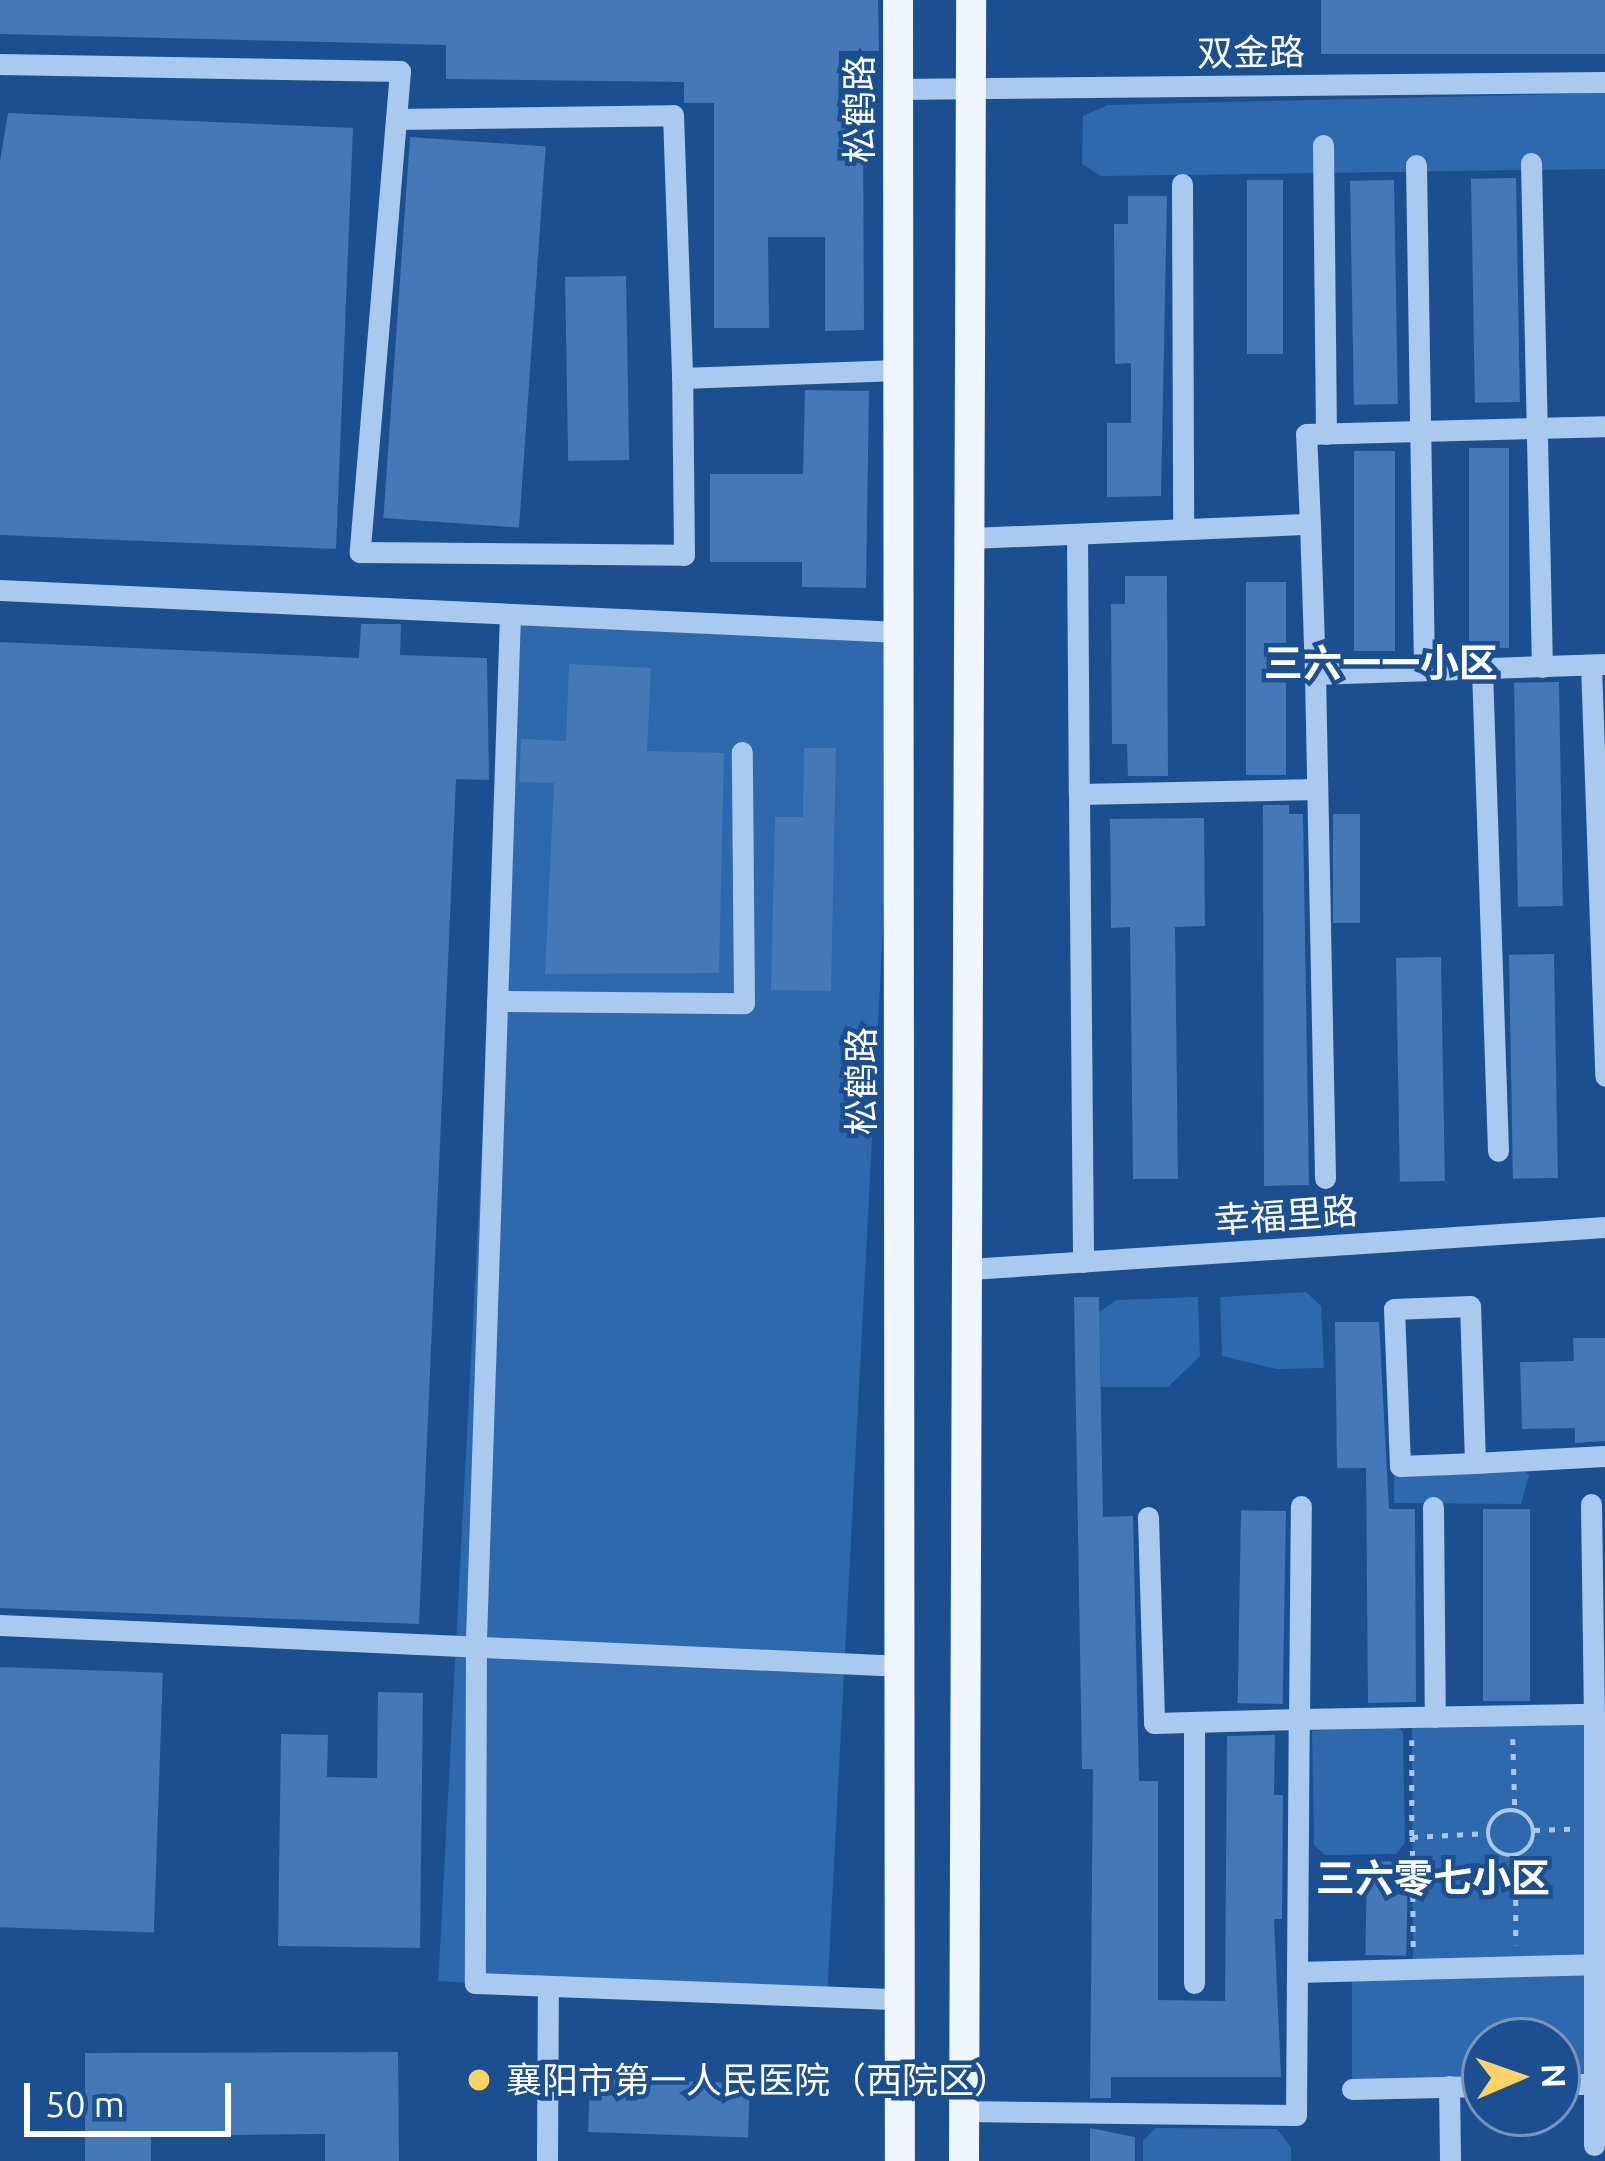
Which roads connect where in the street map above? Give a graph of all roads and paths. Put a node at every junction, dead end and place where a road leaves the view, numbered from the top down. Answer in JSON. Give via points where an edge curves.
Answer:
{"nodes":[{"id":1,"x":898,"y":0,"type":"edge"},
{"id":2,"x":971,"y":0,"type":"edge"},
{"id":3,"x":0,"y":64,"type":"edge"},
{"id":4,"x":1605,"y":82,"type":"edge"},
{"id":5,"x":971,"y":88,"type":"junction"},
{"id":6,"x":898,"y":89,"type":"junction"},
{"id":7,"x":396,"y":119,"type":"junction"},
{"id":8,"x":1323,"y":145,"type":"dead end"},
{"id":9,"x":1531,"y":163,"type":"dead end"},
{"id":10,"x":1416,"y":165,"type":"dead end"},
{"id":11,"x":1182,"y":184,"type":"dead end"},
{"id":12,"x":898,"y":370,"type":"junction"},
{"id":13,"x":682,"y":378,"type":"junction"},
{"id":14,"x":1605,"y":426,"type":"edge"},
{"id":15,"x":1537,"y":428,"type":"junction"},
{"id":16,"x":1420,"y":431,"type":"junction"},
{"id":17,"x":1326,"y":434,"type":"junction"},
{"id":18,"x":1310,"y":524,"type":"junction"},
{"id":19,"x":1183,"y":529,"type":"junction"},
{"id":20,"x":1077,"y":534,"type":"junction"},
{"id":21,"x":971,"y":538,"type":"junction"},
{"id":22,"x":0,"y":590,"type":"edge"},
{"id":23,"x":510,"y":614,"type":"junction"},
{"id":24,"x":899,"y":632,"type":"junction"},
{"id":25,"x":1598,"y":665,"type":"edge"},
{"id":26,"x":1542,"y":667,"type":"junction"},
{"id":27,"x":1482,"y":669,"type":"junction"},
{"id":28,"x":1424,"y":670,"type":"junction"},
{"id":29,"x":1315,"y":674,"type":"junction"},
{"id":30,"x":742,"y":752,"type":"dead end"},
{"id":31,"x":1317,"y":790,"type":"junction"},
{"id":32,"x":1079,"y":794,"type":"junction"},
{"id":33,"x":496,"y":1001,"type":"junction"},
{"id":34,"x":1605,"y":1076,"type":"edge"},
{"id":35,"x":1498,"y":1151,"type":"dead end"},
{"id":36,"x":1324,"y":1178,"type":"dead end"},
{"id":37,"x":1605,"y":1228,"type":"edge"},
{"id":38,"x":1083,"y":1262,"type":"junction"},
{"id":39,"x":970,"y":1269,"type":"junction"},
{"id":40,"x":1605,"y":1456,"type":"edge"},
{"id":41,"x":1474,"y":1463,"type":"junction"},
{"id":42,"x":1591,"y":1504,"type":"dead end"},
{"id":43,"x":1301,"y":1506,"type":"dead end"},
{"id":44,"x":1433,"y":1507,"type":"dead end"},
{"id":45,"x":1148,"y":1517,"type":"dead end"},
{"id":46,"x":0,"y":1625,"type":"edge"},
{"id":47,"x":476,"y":1641,"type":"junction"},
{"id":48,"x":902,"y":1666,"type":"junction"},
{"id":49,"x":1594,"y":1714,"type":"junction"},
{"id":50,"x":1513,"y":1716,"type":"junction"},
{"id":51,"x":1412,"y":1717,"type":"junction"},
{"id":52,"x":1435,"y":1717,"type":"junction"},
{"id":53,"x":1299,"y":1719,"type":"junction"},
{"id":54,"x":1194,"y":1722,"type":"junction"},
{"id":55,"x":1515,"y":1810,"type":"junction"},
{"id":56,"x":1594,"y":1829,"type":"junction"},
{"id":57,"x":1534,"y":1830,"type":"junction"},
{"id":58,"x":1489,"y":1833,"type":"junction"},
{"id":59,"x":1412,"y":1837,"type":"junction"},
{"id":60,"x":1516,"y":1855,"type":"junction"},
{"id":61,"x":1594,"y":1964,"type":"junction"},
{"id":62,"x":1516,"y":1966,"type":"junction"},
{"id":63,"x":1413,"y":1969,"type":"junction"},
{"id":64,"x":1297,"y":1972,"type":"junction"},
{"id":65,"x":1194,"y":1983,"type":"dead end"},
{"id":66,"x":548,"y":1986,"type":"junction"},
{"id":67,"x":898,"y":1999,"type":"junction"},
{"id":68,"x":1581,"y":2084,"type":"edge"},
{"id":69,"x":1594,"y":2084,"type":"junction"},
{"id":70,"x":1449,"y":2086,"type":"junction"},
{"id":71,"x":1461,"y":2086,"type":"edge"},
{"id":72,"x":1352,"y":2089,"type":"dead end"},
{"id":73,"x":964,"y":2111,"type":"junction"},
{"id":74,"x":1594,"y":2145,"type":"dead end"},
{"id":75,"x":547,"y":2161,"type":"edge"},
{"id":76,"x":900,"y":2161,"type":"edge"},
{"id":77,"x":964,"y":2161,"type":"edge"},
{"id":78,"x":1450,"y":2161,"type":"edge"}],
"edges":[{"from":1,"to":6,"type":"main road","name":"松鹤路"},
{"from":2,"to":5,"type":"main road"},
{"from":3,"to":7,"type":"street","via":[[400,71]]},
{"from":4,"to":5,"type":"street","name":"双金路"},
{"from":5,"to":6,"type":"street","name":"双金路"},
{"from":5,"to":21,"type":"main road"},
{"from":6,"to":12,"type":"main road","name":"松鹤路"},
{"from":7,"to":13,"type":"street","via":[[673,115]]},
{"from":7,"to":13,"type":"street","via":[[360,552],[684,555]]},
{"from":8,"to":17,"type":"street"},
{"from":9,"to":15,"type":"street"},
{"from":10,"to":16,"type":"street"},
{"from":11,"to":19,"type":"street"},
{"from":12,"to":13,"type":"street"},
{"from":12,"to":24,"type":"main road","name":"松鹤路"},
{"from":14,"to":15,"type":"street"},
{"from":15,"to":16,"type":"street"},
{"from":15,"to":26,"type":"street"},
{"from":16,"to":17,"type":"street"},
{"from":16,"to":28,"type":"street"},
{"from":17,"to":18,"type":"street","via":[[1306,434]]},
{"from":18,"to":19,"type":"street"},
{"from":18,"to":29,"type":"street"},
{"from":19,"to":20,"type":"street"},
{"from":20,"to":21,"type":"street"},
{"from":20,"to":32,"type":"street"},
{"from":21,"to":39,"type":"main road"},
{"from":22,"to":23,"type":"street"},
{"from":23,"to":24,"type":"street"},
{"from":23,"to":33,"type":"street"},
{"from":24,"to":48,"type":"main road","name":"松鹤路"},
{"from":25,"to":26,"type":"street"},
{"from":25,"to":34,"type":"street"},
{"from":26,"to":27,"type":"street"},
{"from":27,"to":28,"type":"street"},
{"from":27,"to":35,"type":"street"},
{"from":28,"to":29,"type":"street"},
{"from":29,"to":31,"type":"street"},
{"from":30,"to":33,"type":"street","via":[[743,1003]]},
{"from":31,"to":32,"type":"street"},
{"from":31,"to":36,"type":"street"},
{"from":32,"to":38,"type":"street"},
{"from":33,"to":47,"type":"street"},
{"from":37,"to":38,"type":"street","name":"幸福里路"},
{"from":38,"to":39,"type":"street","name":"幸福里路"},
{"from":39,"to":73,"type":"main road"},
{"from":40,"to":41,"type":"street"},
{"from":41,"to":41,"type":"street","via":[[1400,1466],[1394,1309],[1470,1306]]},
{"from":42,"to":49,"type":"street"},
{"from":43,"to":53,"type":"street"},
{"from":44,"to":52,"type":"street"},
{"from":45,"to":54,"type":"street","via":[[1154,1723]]},
{"from":46,"to":47,"type":"street"},
{"from":47,"to":48,"type":"street"},
{"from":47,"to":66,"type":"street","via":[[475,1983]]},
{"from":48,"to":67,"type":"main road","name":"松鹤路"},
{"from":49,"to":50,"type":"street"},
{"from":49,"to":56,"type":"street"},
{"from":50,"to":52,"type":"street"},
{"from":50,"to":55,"type":"path"},
{"from":51,"to":52,"type":"street"},
{"from":51,"to":53,"type":"street"},
{"from":51,"to":59,"type":"path"},
{"from":53,"to":54,"type":"street"},
{"from":53,"to":64,"type":"street"},
{"from":54,"to":65,"type":"street"},
{"from":55,"to":57,"type":"path"},
{"from":55,"to":58,"type":"path","via":[[1494,1817]]},
{"from":56,"to":57,"type":"path"},
{"from":56,"to":61,"type":"street"},
{"from":57,"to":60,"type":"path"},
{"from":58,"to":59,"type":"path"},
{"from":58,"to":60,"type":"path","via":[[1496,1851]]},
{"from":59,"to":63,"type":"path"},
{"from":60,"to":62,"type":"path"},
{"from":61,"to":62,"type":"street"},
{"from":61,"to":69,"type":"street"},
{"from":62,"to":63,"type":"street"},
{"from":63,"to":64,"type":"street"},
{"from":64,"to":73,"type":"street","via":[[1296,2115]]},
{"from":66,"to":67,"type":"street"},
{"from":66,"to":75,"type":"street"},
{"from":67,"to":76,"type":"main road","name":"松鹤路"},
{"from":68,"to":69,"type":"street"},
{"from":69,"to":74,"type":"street"},
{"from":70,"to":71,"type":"street"},
{"from":70,"to":72,"type":"street"},
{"from":70,"to":78,"type":"street"},
{"from":73,"to":77,"type":"main road"}]}
